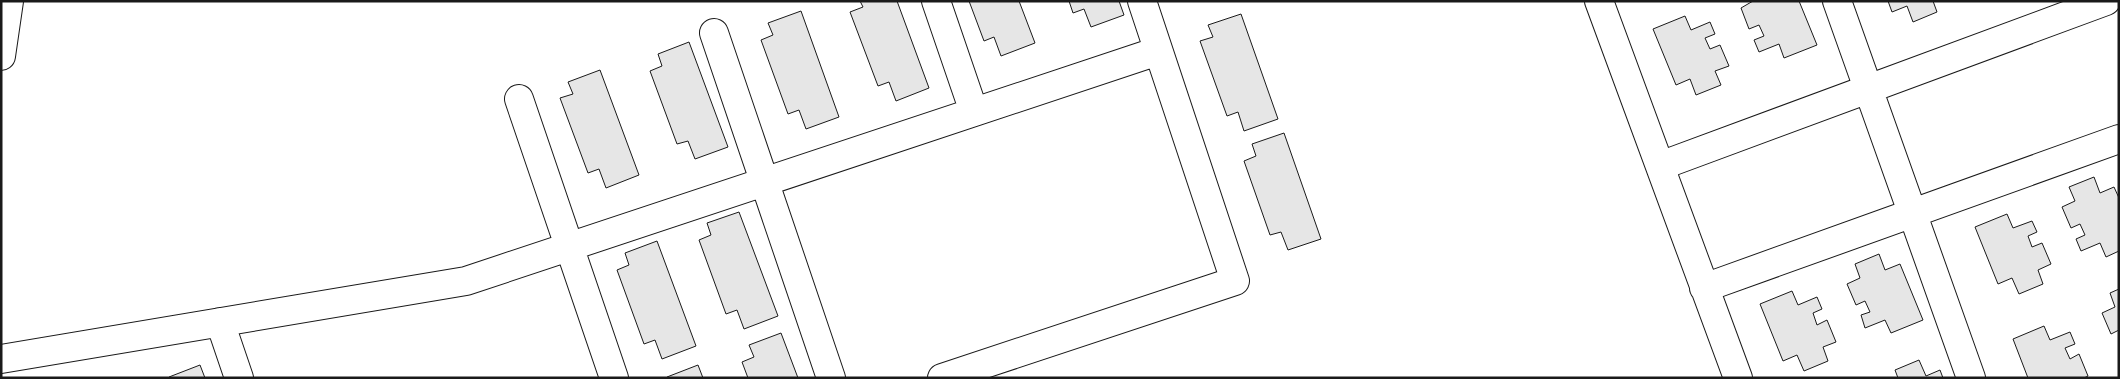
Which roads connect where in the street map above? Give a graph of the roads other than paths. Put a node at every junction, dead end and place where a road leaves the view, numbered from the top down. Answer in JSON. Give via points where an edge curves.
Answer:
{"nodes":[{"id":1,"x":9,"y":1,"type":"edge"},
{"id":2,"x":936,"y":1,"type":"edge"},
{"id":3,"x":1142,"y":1,"type":"edge"},
{"id":4,"x":1599,"y":1,"type":"edge"},
{"id":5,"x":1837,"y":1,"type":"edge"},
{"id":6,"x":2106,"y":1,"type":"edge"},
{"id":7,"x":2077,"y":6,"type":"edge"},
{"id":8,"x":714,"y":33,"type":"dead end"},
{"id":9,"x":1158,"y":51,"type":"junction"},
{"id":10,"x":1,"y":56,"type":"edge"},
{"id":11,"x":1868,"y":89,"type":"junction"},
{"id":12,"x":519,"y":99,"type":"dead end"},
{"id":13,"x":974,"y":112,"type":"junction"},
{"id":14,"x":2119,"y":139,"type":"edge"},
{"id":15,"x":1660,"y":166,"type":"junction"},
{"id":16,"x":765,"y":182,"type":"junction"},
{"id":17,"x":1912,"y":213,"type":"junction"},
{"id":18,"x":569,"y":247,"type":"junction"},
{"id":19,"x":1704,"y":288,"type":"junction"},
{"id":20,"x":220,"y":322,"type":"junction"},
{"id":21,"x":1,"y":359,"type":"edge"},
{"id":22,"x":239,"y":378,"type":"edge"},
{"id":23,"x":614,"y":378,"type":"edge"},
{"id":24,"x":831,"y":378,"type":"edge"},
{"id":25,"x":942,"y":378,"type":"edge"},
{"id":26,"x":1738,"y":378,"type":"edge"},
{"id":27,"x":1970,"y":378,"type":"edge"}],
"edges":[{"from":1,"to":10,"type":"street"},
{"from":2,"to":13,"type":"street"},
{"from":3,"to":9,"type":"street"},
{"from":4,"to":15,"type":"street"},
{"from":5,"to":11,"type":"street"},
{"from":6,"to":7,"type":"street"},
{"from":7,"to":11,"type":"street"},
{"from":8,"to":16,"type":"street"},
{"from":9,"to":13,"type":"street"},
{"from":9,"to":25,"type":"street","via":[[1235,281]]},
{"from":11,"to":15,"type":"street"},
{"from":11,"to":17,"type":"street"},
{"from":12,"to":18,"type":"street"},
{"from":13,"to":16,"type":"street"},
{"from":14,"to":17,"type":"street"},
{"from":15,"to":19,"type":"street"},
{"from":16,"to":18,"type":"street"},
{"from":16,"to":24,"type":"street"},
{"from":17,"to":19,"type":"street"},
{"from":17,"to":27,"type":"street"},
{"from":18,"to":20,"type":"street","via":[[466,281]]},
{"from":18,"to":23,"type":"street"},
{"from":19,"to":26,"type":"street"},
{"from":20,"to":21,"type":"street"},
{"from":20,"to":22,"type":"street"}]}
